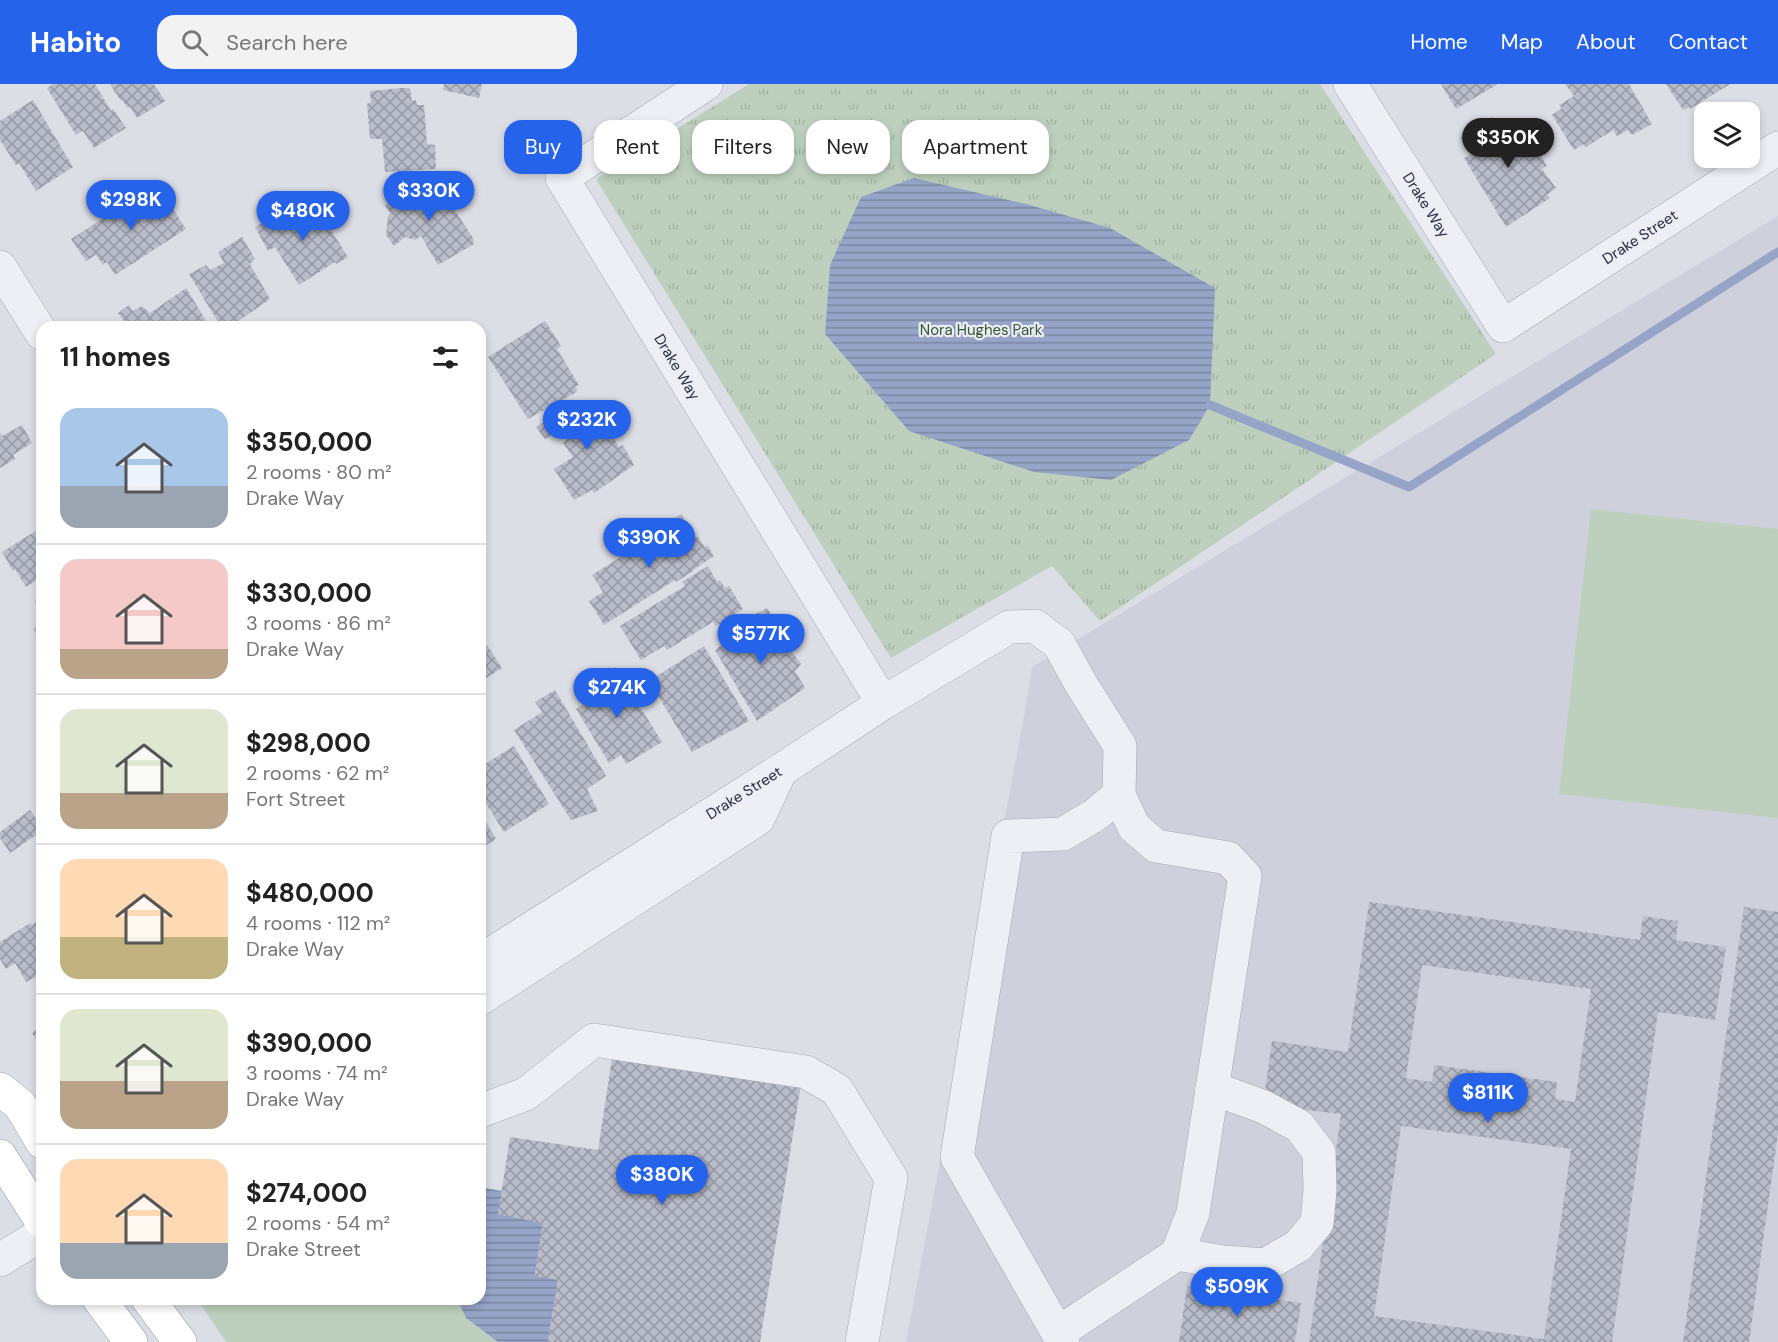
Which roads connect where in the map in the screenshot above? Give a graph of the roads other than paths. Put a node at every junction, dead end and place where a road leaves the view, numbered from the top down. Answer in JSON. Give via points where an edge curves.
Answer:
{"nodes":[{"id":1,"x":706,"y":84,"type":"edge"},
{"id":2,"x":1350,"y":84,"type":"edge"},
{"id":3,"x":1778,"y":148,"type":"edge"},
{"id":4,"x":0,"y":267,"type":"edge"},
{"id":5,"x":36,"y":324,"type":"edge"},
{"id":6,"x":1503,"y":326,"type":"joint"},
{"id":7,"x":883,"y":703,"type":"junction"},
{"id":8,"x":781,"y":770,"type":"junction"},
{"id":9,"x":1119,"y":795,"type":"junction"},
{"id":10,"x":486,"y":957,"type":"edge"},
{"id":11,"x":486,"y":995,"type":"edge"},
{"id":12,"x":1212,"y":1088,"type":"junction"},
{"id":13,"x":0,"y":1089,"type":"edge"},
{"id":14,"x":486,"y":1109,"type":"edge"},
{"id":15,"x":36,"y":1132,"type":"edge"},
{"id":16,"x":0,"y":1156,"type":"edge"},
{"id":17,"x":36,"y":1213,"type":"edge"},
{"id":18,"x":36,"y":1238,"type":"edge"},
{"id":19,"x":1177,"y":1254,"type":"junction"},
{"id":20,"x":0,"y":1260,"type":"edge"},
{"id":21,"x":103,"y":1305,"type":"edge"},
{"id":22,"x":152,"y":1305,"type":"edge"},
{"id":23,"x":1061,"y":1338,"type":"edge"},
{"id":24,"x":131,"y":1342,"type":"edge"},
{"id":25,"x":180,"y":1342,"type":"edge"},
{"id":26,"x":862,"y":1342,"type":"edge"}],
"edges":[{"from":1,"to":7,"type":"street","name":"Drake Way","via":[[562,178]]},
{"from":2,"to":6,"type":"street","name":"Drake Way"},
{"from":3,"to":6,"type":"street","name":"Drake Street"},
{"from":4,"to":5,"type":"street"},
{"from":7,"to":8,"type":"street","name":"Drake Street"},
{"from":7,"to":9,"type":"street","name":"Drake Street","via":[[1010,627],[1035,626],[1059,644],[1120,746]]},
{"from":8,"to":10,"type":"street","name":"Drake Street"},
{"from":8,"to":11,"type":"street","via":[[758,819]]},
{"from":9,"to":12,"type":"street","via":[[1134,827],[1156,846],[1228,858],[1245,876]]},
{"from":9,"to":23,"type":"street","via":[[1063,834],[1008,836],[957,1157]]},
{"from":12,"to":19,"type":"street","via":[[1193,1214]]},
{"from":12,"to":19,"type":"street","via":[[1264,1107],[1299,1126],[1319,1152],[1317,1223],[1298,1246],[1265,1265]]},
{"from":13,"to":15,"type":"main road","via":[[20,1105]]},
{"from":14,"to":26,"type":"street","via":[[526,1094],[594,1040],[806,1072],[837,1090],[891,1178]]},
{"from":16,"to":17,"type":"main road"},
{"from":18,"to":20,"type":"street"},
{"from":19,"to":23,"type":"street"},
{"from":21,"to":24,"type":"main road"},
{"from":22,"to":25,"type":"main road"}]}
